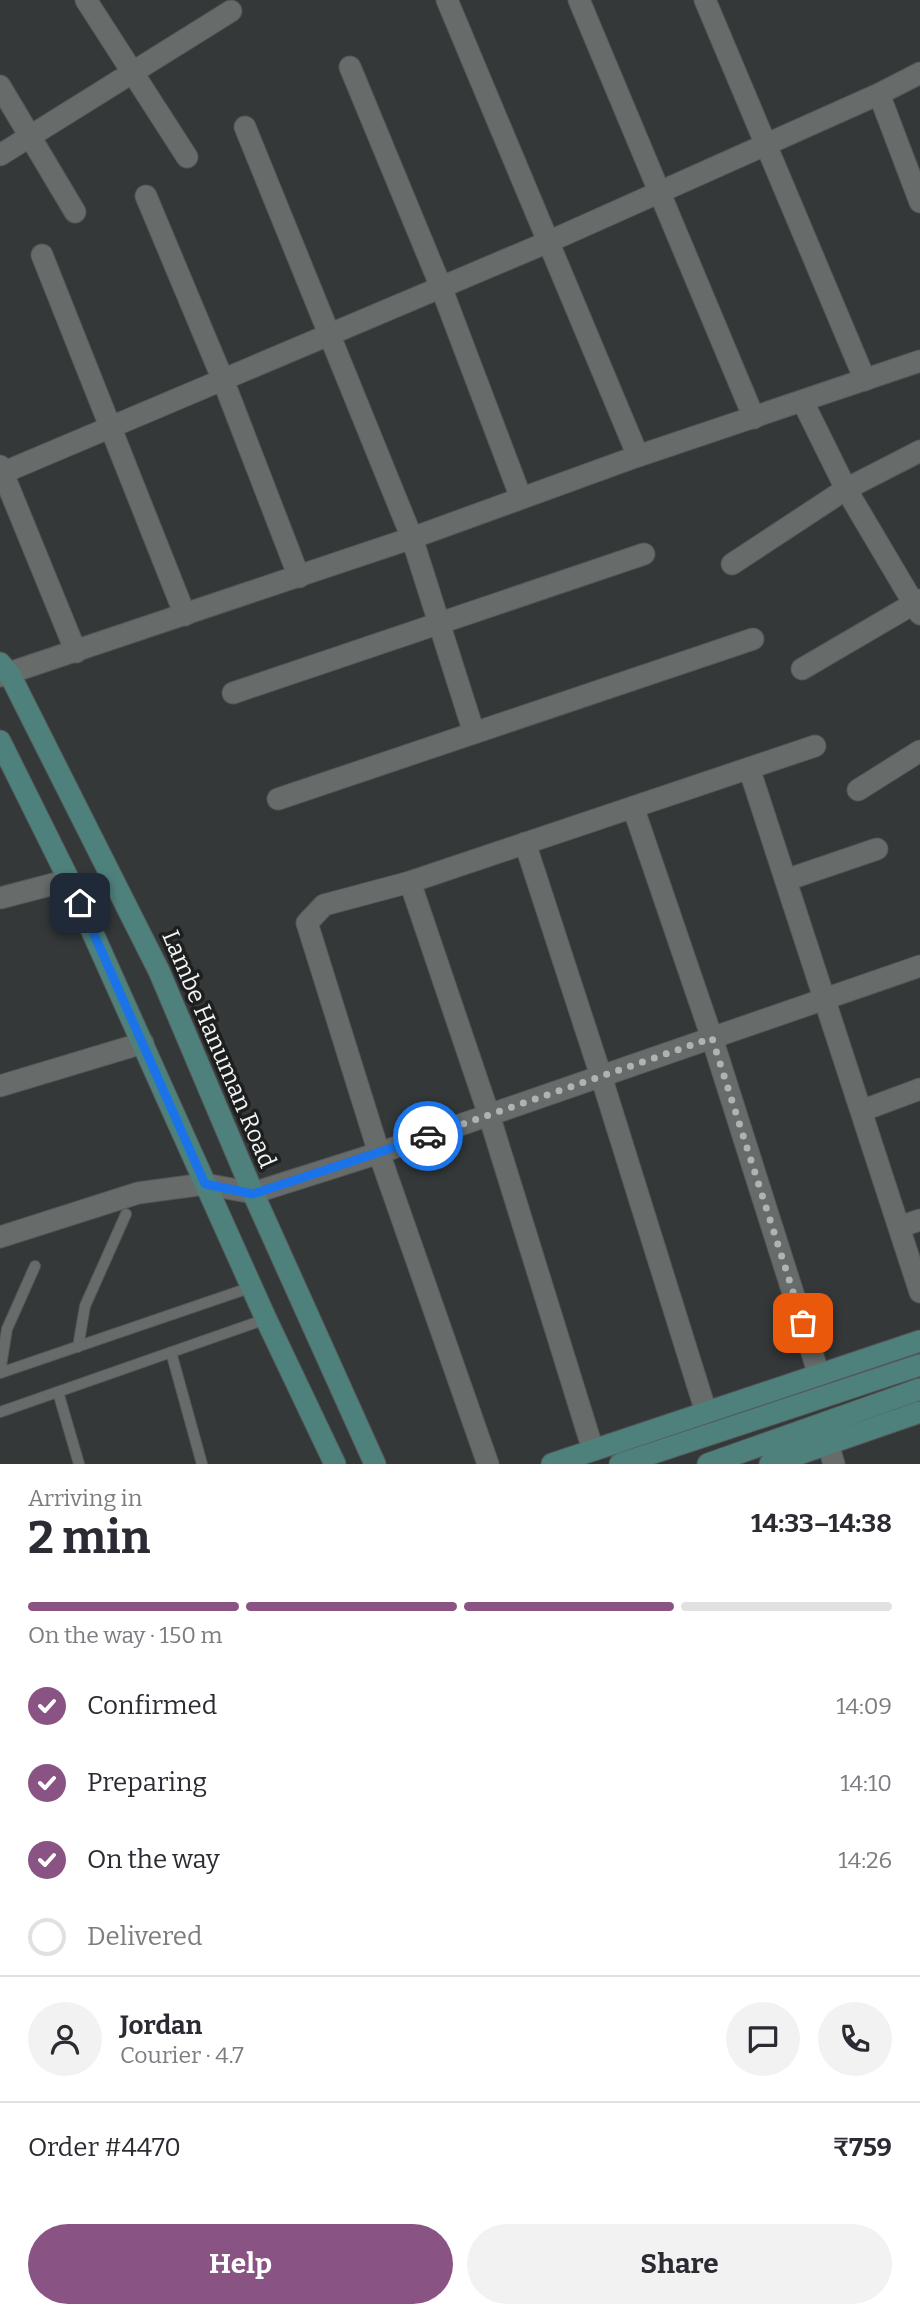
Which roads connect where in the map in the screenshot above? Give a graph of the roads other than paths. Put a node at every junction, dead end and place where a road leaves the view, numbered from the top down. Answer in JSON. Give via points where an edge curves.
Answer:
{"nodes":[{"id":1,"x":86,"y":0,"type":"edge"},
{"id":2,"x":447,"y":0,"type":"edge"},
{"id":3,"x":579,"y":0,"type":"edge"},
{"id":4,"x":705,"y":0,"type":"edge"},
{"id":5,"x":231,"y":11,"type":"dead end"},
{"id":6,"x":350,"y":67,"type":"dead end"},
{"id":7,"x":133,"y":72,"type":"junction"},
{"id":8,"x":920,"y":73,"type":"edge"},
{"id":9,"x":0,"y":86,"type":"edge"},
{"id":10,"x":879,"y":94,"type":"junction"},
{"id":11,"x":245,"y":127,"type":"dead end"},
{"id":12,"x":30,"y":136,"type":"junction"},
{"id":13,"x":766,"y":144,"type":"junction"},
{"id":14,"x":0,"y":155,"type":"edge"},
{"id":15,"x":187,"y":158,"type":"dead end"},
{"id":16,"x":660,"y":190,"type":"junction"},
{"id":17,"x":146,"y":196,"type":"dead end"},
{"id":18,"x":920,"y":202,"type":"edge"},
{"id":19,"x":75,"y":212,"type":"dead end"},
{"id":20,"x":548,"y":242,"type":"junction"},
{"id":21,"x":42,"y":255,"type":"dead end"},
{"id":22,"x":441,"y":287,"type":"junction"},
{"id":23,"x":330,"y":334,"type":"junction"},
{"id":24,"x":920,"y":361,"type":"edge"},
{"id":25,"x":223,"y":380,"type":"junction"},
{"id":26,"x":865,"y":380,"type":"junction"},
{"id":27,"x":803,"y":402,"type":"junction"},
{"id":28,"x":754,"y":418,"type":"junction"},
{"id":29,"x":112,"y":427,"type":"junction"},
{"id":30,"x":920,"y":451,"type":"edge"},
{"id":31,"x":638,"y":456,"type":"junction"},
{"id":32,"x":1,"y":471,"type":"edge"},
{"id":33,"x":846,"y":489,"type":"junction"},
{"id":34,"x":521,"y":498,"type":"junction"},
{"id":35,"x":412,"y":538,"type":"junction"},
{"id":36,"x":643,"y":554,"type":"dead end"},
{"id":37,"x":732,"y":564,"type":"dead end"},
{"id":38,"x":299,"y":577,"type":"junction"},
{"id":39,"x":918,"y":606,"type":"edge"},
{"id":40,"x":185,"y":615,"type":"junction"},
{"id":41,"x":438,"y":624,"type":"junction"},
{"id":42,"x":753,"y":639,"type":"dead end"},
{"id":43,"x":76,"y":652,"type":"junction"},
{"id":44,"x":803,"y":669,"type":"dead end"},
{"id":45,"x":3,"y":671,"type":"edge"},
{"id":46,"x":233,"y":693,"type":"dead end"},
{"id":47,"x":474,"y":733,"type":"junction"},
{"id":48,"x":815,"y":746,"type":"dead end"},
{"id":49,"x":2,"y":750,"type":"edge"},
{"id":50,"x":920,"y":751,"type":"edge"},
{"id":51,"x":749,"y":768,"type":"junction"},
{"id":52,"x":858,"y":790,"type":"dead end"},
{"id":53,"x":278,"y":799,"type":"dead end"},
{"id":54,"x":633,"y":807,"type":"junction"},
{"id":55,"x":525,"y":844,"type":"junction"},
{"id":56,"x":877,"y":849,"type":"dead end"},
{"id":57,"x":69,"y":880,"type":"junction"},
{"id":58,"x":786,"y":880,"type":"junction"},
{"id":59,"x":410,"y":882,"type":"junction"},
{"id":60,"x":0,"y":898,"type":"edge"},
{"id":61,"x":920,"y":966,"type":"edge"},
{"id":62,"x":824,"y":999,"type":"junction"},
{"id":63,"x":712,"y":1038,"type":"junction"},
{"id":64,"x":143,"y":1043,"type":"junction"},
{"id":65,"x":601,"y":1076,"type":"junction"},
{"id":66,"x":0,"y":1086,"type":"edge"},
{"id":67,"x":920,"y":1089,"type":"edge"},
{"id":68,"x":861,"y":1111,"type":"junction"},
{"id":69,"x":489,"y":1115,"type":"junction"},
{"id":70,"x":379,"y":1153,"type":"junction"},
{"id":71,"x":205,"y":1184,"type":"junction"},
{"id":72,"x":253,"y":1194,"type":"junction"},
{"id":73,"x":126,"y":1214,"type":"dead end"},
{"id":74,"x":920,"y":1220,"type":"edge"},
{"id":75,"x":899,"y":1227,"type":"junction"},
{"id":76,"x":0,"y":1237,"type":"edge"},
{"id":77,"x":35,"y":1266,"type":"dead end"},
{"id":78,"x":252,"y":1287,"type":"junction"},
{"id":79,"x":920,"y":1292,"type":"edge"},
{"id":80,"x":266,"y":1319,"type":"junction"},
{"id":81,"x":920,"y":1341,"type":"edge"},
{"id":82,"x":78,"y":1347,"type":"junction"},
{"id":83,"x":171,"y":1352,"type":"junction"},
{"id":84,"x":920,"y":1364,"type":"edge"},
{"id":85,"x":0,"y":1373,"type":"edge"},
{"id":86,"x":819,"y":1375,"type":"junction"},
{"id":87,"x":920,"y":1389,"type":"edge"},
{"id":88,"x":58,"y":1392,"type":"junction"},
{"id":89,"x":0,"y":1412,"type":"edge"},
{"id":90,"x":706,"y":1412,"type":"junction"},
{"id":91,"x":920,"y":1412,"type":"edge"},
{"id":92,"x":593,"y":1450,"type":"junction"},
{"id":93,"x":831,"y":1454,"type":"edge"},
{"id":94,"x":79,"y":1464,"type":"edge"},
{"id":95,"x":202,"y":1464,"type":"edge"},
{"id":96,"x":335,"y":1464,"type":"edge"},
{"id":97,"x":375,"y":1464,"type":"edge"},
{"id":98,"x":488,"y":1464,"type":"edge"},
{"id":99,"x":552,"y":1464,"type":"edge"},
{"id":100,"x":620,"y":1464,"type":"edge"},
{"id":101,"x":708,"y":1464,"type":"edge"},
{"id":102,"x":770,"y":1464,"type":"edge"}],
"edges":[{"from":1,"to":7,"type":"street"},
{"from":2,"to":20,"type":"street"},
{"from":3,"to":16,"type":"street"},
{"from":4,"to":13,"type":"street"},
{"from":5,"to":7,"type":"street"},
{"from":6,"to":22,"type":"street"},
{"from":7,"to":12,"type":"street"},
{"from":7,"to":15,"type":"street"},
{"from":8,"to":10,"type":"street"},
{"from":9,"to":12,"type":"street"},
{"from":10,"to":13,"type":"street"},
{"from":10,"to":18,"type":"street"},
{"from":11,"to":23,"type":"street"},
{"from":12,"to":14,"type":"street"},
{"from":12,"to":19,"type":"street"},
{"from":13,"to":16,"type":"street"},
{"from":13,"to":26,"type":"street"},
{"from":16,"to":20,"type":"street"},
{"from":16,"to":28,"type":"street"},
{"from":17,"to":25,"type":"street"},
{"from":20,"to":22,"type":"street"},
{"from":20,"to":31,"type":"street"},
{"from":21,"to":29,"type":"street"},
{"from":22,"to":23,"type":"street"},
{"from":22,"to":34,"type":"street"},
{"from":23,"to":25,"type":"street"},
{"from":23,"to":35,"type":"street"},
{"from":24,"to":26,"type":"street"},
{"from":25,"to":29,"type":"street"},
{"from":25,"to":38,"type":"street"},
{"from":26,"to":27,"type":"street"},
{"from":27,"to":28,"type":"street"},
{"from":27,"to":33,"type":"street"},
{"from":28,"to":31,"type":"street"},
{"from":29,"to":32,"type":"street"},
{"from":29,"to":40,"type":"street"},
{"from":30,"to":33,"type":"street"},
{"from":31,"to":34,"type":"street"},
{"from":32,"to":43,"type":"street"},
{"from":33,"to":37,"type":"street"},
{"from":33,"to":39,"type":"street"},
{"from":34,"to":35,"type":"street"},
{"from":35,"to":38,"type":"street"},
{"from":35,"to":41,"type":"street"},
{"from":36,"to":41,"type":"street"},
{"from":38,"to":40,"type":"street"},
{"from":39,"to":44,"type":"street"},
{"from":40,"to":43,"type":"street"},
{"from":41,"to":46,"type":"street"},
{"from":41,"to":47,"type":"street"},
{"from":42,"to":47,"type":"street"},
{"from":43,"to":45,"type":"street"},
{"from":45,"to":72,"type":"main road","name":"Lambe Hanuman Road","via":[[159,971]]},
{"from":47,"to":53,"type":"street"},
{"from":48,"to":51,"type":"street"},
{"from":49,"to":57,"type":"main road"},
{"from":50,"to":52,"type":"street"},
{"from":51,"to":54,"type":"street"},
{"from":51,"to":58,"type":"street"},
{"from":54,"to":55,"type":"street"},
{"from":54,"to":63,"type":"street"},
{"from":55,"to":59,"type":"street"},
{"from":55,"to":65,"type":"street"},
{"from":56,"to":58,"type":"street"},
{"from":57,"to":60,"type":"street"},
{"from":57,"to":64,"type":"main road"},
{"from":58,"to":62,"type":"street"},
{"from":59,"to":69,"type":"street"},
{"from":59,"to":70,"type":"street","via":[[324,905],[307,923]]},
{"from":61,"to":62,"type":"street"},
{"from":62,"to":63,"type":"street"},
{"from":62,"to":68,"type":"street"},
{"from":63,"to":65,"type":"street"},
{"from":63,"to":86,"type":"street"},
{"from":64,"to":66,"type":"street"},
{"from":64,"to":71,"type":"main road"},
{"from":65,"to":69,"type":"street"},
{"from":65,"to":90,"type":"street"},
{"from":67,"to":68,"type":"street"},
{"from":68,"to":75,"type":"street"},
{"from":69,"to":70,"type":"street"},
{"from":69,"to":92,"type":"street"},
{"from":70,"to":72,"type":"street"},
{"from":70,"to":98,"type":"street"},
{"from":71,"to":72,"type":"street"},
{"from":71,"to":76,"type":"street","via":[[138,1193]]},
{"from":71,"to":78,"type":"main road"},
{"from":72,"to":97,"type":"main road","name":"Lambe Hanuman Road"},
{"from":73,"to":82,"type":"lane","via":[[85,1306]]},
{"from":74,"to":75,"type":"street"},
{"from":75,"to":79,"type":"street"},
{"from":77,"to":85,"type":"lane","via":[[6,1329]]},
{"from":78,"to":80,"type":"main road"},
{"from":78,"to":82,"type":"lane"},
{"from":80,"to":83,"type":"lane"},
{"from":80,"to":96,"type":"main road"},
{"from":81,"to":86,"type":"main road"},
{"from":82,"to":85,"type":"lane"},
{"from":83,"to":88,"type":"lane"},
{"from":83,"to":95,"type":"lane"},
{"from":84,"to":100,"type":"main road"},
{"from":86,"to":90,"type":"main road"},
{"from":87,"to":101,"type":"main road"},
{"from":88,"to":89,"type":"lane"},
{"from":88,"to":94,"type":"lane"},
{"from":90,"to":92,"type":"main road"},
{"from":91,"to":93,"type":"main road"},
{"from":92,"to":99,"type":"main road"},
{"from":93,"to":102,"type":"main road"}]}
